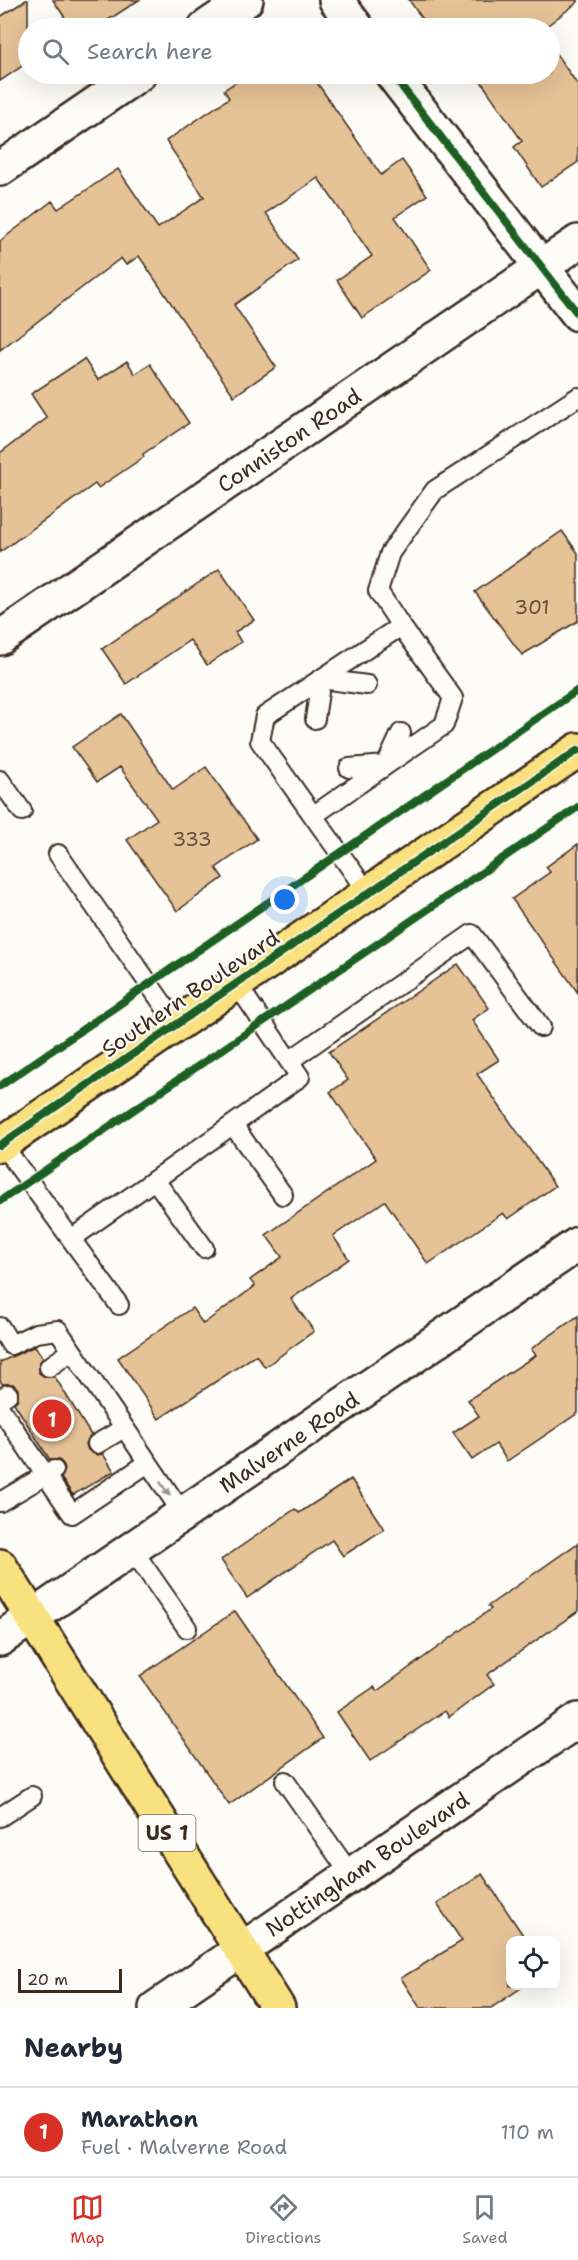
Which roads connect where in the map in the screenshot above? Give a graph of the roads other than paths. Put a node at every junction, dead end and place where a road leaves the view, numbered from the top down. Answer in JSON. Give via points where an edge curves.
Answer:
{"nodes":[{"id":1,"x":246,"y":0,"type":"edge"},
{"id":2,"x":336,"y":0,"type":"edge"},
{"id":3,"x":220,"y":18,"type":"edge"},
{"id":4,"x":350,"y":18,"type":"edge"},
{"id":5,"x":124,"y":84,"type":"edge"},
{"id":6,"x":400,"y":84,"type":"edge"},
{"id":7,"x":0,"y":169,"type":"edge"},
{"id":8,"x":578,"y":242,"type":"edge"},
{"id":9,"x":540,"y":267,"type":"junction"},
{"id":10,"x":578,"y":314,"type":"edge"},
{"id":11,"x":578,"y":397,"type":"edge"},
{"id":12,"x":401,"y":626,"type":"junction"},
{"id":13,"x":0,"y":638,"type":"edge"},
{"id":14,"x":321,"y":679,"type":"junction"},
{"id":15,"x":367,"y":685,"type":"dead end"},
{"id":16,"x":315,"y":718,"type":"dead end"},
{"id":17,"x":401,"y":733,"type":"dead end"},
{"id":18,"x":578,"y":750,"type":"edge"},
{"id":19,"x":386,"y":765,"type":"junction"},
{"id":20,"x":349,"y":768,"type":"dead end"},
{"id":21,"x":0,"y":780,"type":"edge"},
{"id":22,"x":22,"y":811,"type":"dead end"},
{"id":23,"x":314,"y":815,"type":"junction"},
{"id":24,"x":58,"y":854,"type":"dead end"},
{"id":25,"x":368,"y":893,"type":"junction"},
{"id":26,"x":236,"y":983,"type":"junction"},
{"id":27,"x":177,"y":1024,"type":"junction"},
{"id":28,"x":541,"y":1027,"type":"dead end"},
{"id":29,"x":289,"y":1061,"type":"junction"},
{"id":30,"x":233,"y":1125,"type":"junction"},
{"id":31,"x":1,"y":1144,"type":"edge"},
{"id":32,"x":155,"y":1180,"type":"junction"},
{"id":33,"x":283,"y":1195,"type":"dead end"},
{"id":34,"x":71,"y":1239,"type":"junction"},
{"id":35,"x":578,"y":1244,"type":"edge"},
{"id":36,"x":204,"y":1248,"type":"dead end"},
{"id":37,"x":120,"y":1305,"type":"dead end"},
{"id":38,"x":0,"y":1327,"type":"edge"},
{"id":39,"x":6,"y":1348,"type":"edge"},
{"id":40,"x":72,"y":1351,"type":"junction"},
{"id":41,"x":49,"y":1367,"type":"dead end"},
{"id":42,"x":3,"y":1400,"type":"edge"},
{"id":43,"x":124,"y":1428,"type":"junction"},
{"id":44,"x":97,"y":1444,"type":"dead end"},
{"id":45,"x":148,"y":1463,"type":"junction"},
{"id":46,"x":50,"y":1472,"type":"junction"},
{"id":47,"x":0,"y":1502,"type":"edge"},
{"id":48,"x":183,"y":1514,"type":"junction"},
{"id":49,"x":132,"y":1549,"type":"junction"},
{"id":50,"x":0,"y":1566,"type":"edge"},
{"id":51,"x":33,"y":1617,"type":"junction"},
{"id":52,"x":187,"y":1628,"type":"dead end"},
{"id":53,"x":0,"y":1639,"type":"edge"},
{"id":54,"x":578,"y":1720,"type":"edge"},
{"id":55,"x":285,"y":1781,"type":"dead end"},
{"id":56,"x":32,"y":1796,"type":"dead end"},
{"id":57,"x":0,"y":1816,"type":"edge"},
{"id":58,"x":351,"y":1875,"type":"junction"},
{"id":59,"x":241,"y":1950,"type":"junction"},
{"id":60,"x":156,"y":2008,"type":"edge"},
{"id":61,"x":278,"y":2008,"type":"edge"}],
"edges":[{"from":1,"to":3,"type":"street"},
{"from":2,"to":4,"type":"street"},
{"from":5,"to":7,"type":"street"},
{"from":6,"to":9,"type":"street"},
{"from":8,"to":9,"type":"street","name":"Conniston Road"},
{"from":9,"to":10,"type":"street"},
{"from":9,"to":13,"type":"street","name":"Conniston Road"},
{"from":11,"to":12,"type":"lane","via":[[435,490],[390,553],[378,591]]},
{"from":12,"to":14,"type":"lane"},
{"from":12,"to":19,"type":"lane","via":[[453,698],[444,725]]},
{"from":14,"to":15,"type":"lane"},
{"from":14,"to":16,"type":"lane"},
{"from":14,"to":23,"type":"lane","via":[[265,716],[260,741]]},
{"from":17,"to":19,"type":"lane"},
{"from":18,"to":25,"type":"main road","name":"Southern Boulevard"},
{"from":19,"to":20,"type":"lane"},
{"from":19,"to":23,"type":"lane"},
{"from":21,"to":22,"type":"lane"},
{"from":23,"to":25,"type":"lane"},
{"from":24,"to":27,"type":"lane"},
{"from":25,"to":26,"type":"main road","name":"Southern Boulevard"},
{"from":26,"to":27,"type":"main road","name":"Southern Boulevard"},
{"from":26,"to":29,"type":"lane"},
{"from":27,"to":31,"type":"main road","name":"Southern Boulevard"},
{"from":28,"to":29,"type":"lane","via":[[472,934]]},
{"from":29,"to":30,"type":"lane","via":[[300,1077]]},
{"from":30,"to":32,"type":"lane"},
{"from":30,"to":33,"type":"lane"},
{"from":31,"to":34,"type":"lane"},
{"from":32,"to":34,"type":"lane"},
{"from":32,"to":36,"type":"lane"},
{"from":34,"to":37,"type":"lane"},
{"from":35,"to":48,"type":"street","name":"Malverne Road"},
{"from":38,"to":39,"type":"lane"},
{"from":39,"to":40,"type":"lane","via":[[36,1333],[58,1330]]},
{"from":40,"to":41,"type":"lane"},
{"from":40,"to":43,"type":"lane"},
{"from":42,"to":46,"type":"lane"},
{"from":43,"to":44,"type":"lane"},
{"from":43,"to":45,"type":"lane"},
{"from":45,"to":46,"type":"lane","via":[[72,1514]]},
{"from":45,"to":48,"type":"lane","one_way":true},
{"from":46,"to":47,"type":"lane"},
{"from":48,"to":49,"type":"street","name":"Malverne Road"},
{"from":49,"to":51,"type":"street","name":"Malverne Road"},
{"from":49,"to":52,"type":"lane"},
{"from":50,"to":51,"type":"main road","number":"US 1"},
{"from":51,"to":53,"type":"street","name":"Malverne Road"},
{"from":51,"to":59,"type":"main road","number":"US 1"},
{"from":54,"to":58,"type":"street","name":"Nottingham Boulevard"},
{"from":55,"to":58,"type":"lane"},
{"from":56,"to":57,"type":"lane"},
{"from":58,"to":59,"type":"street","name":"Nottingham Boulevard"},
{"from":59,"to":60,"type":"street","name":"Nottingham Boulevard"},
{"from":59,"to":61,"type":"main road","number":"US 1"}]}
